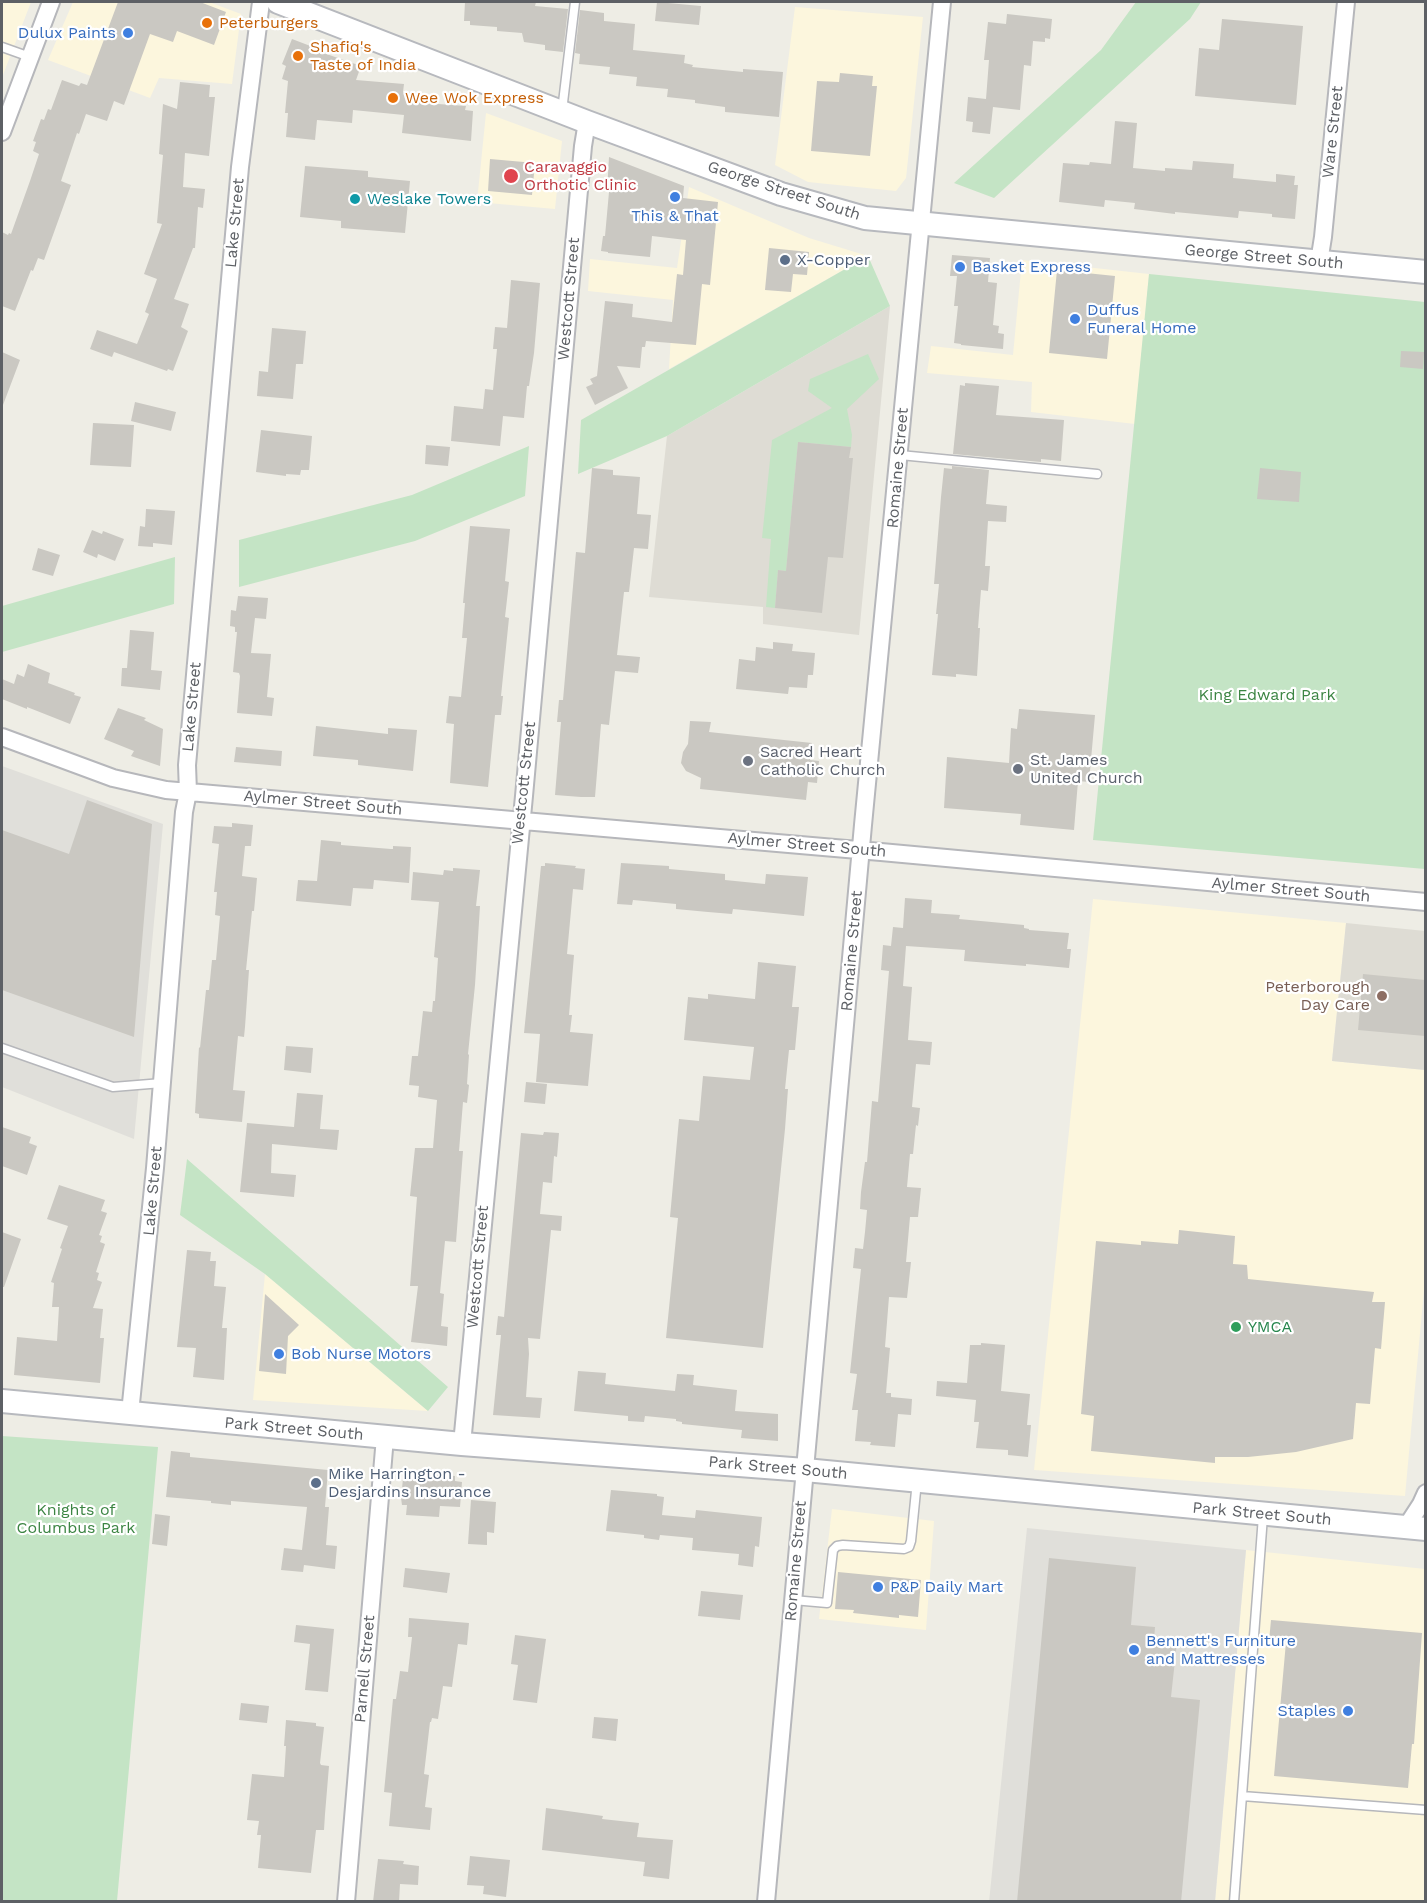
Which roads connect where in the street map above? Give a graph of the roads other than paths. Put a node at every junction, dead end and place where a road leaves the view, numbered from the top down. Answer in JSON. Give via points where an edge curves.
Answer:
{"nodes":[{"id":1,"x":51,"y":2,"type":"edge"},
{"id":2,"x":261,"y":2,"type":"edge"},
{"id":3,"x":278,"y":2,"type":"edge"},
{"id":4,"x":575,"y":2,"type":"edge"},
{"id":5,"x":942,"y":2,"type":"edge"},
{"id":6,"x":1346,"y":2,"type":"edge"},
{"id":7,"x":2,"y":47,"type":"edge"},
{"id":8,"x":30,"y":57,"type":"junction"},
{"id":9,"x":562,"y":112,"type":"junction"},
{"id":10,"x":587,"y":122,"type":"junction"},
{"id":11,"x":2,"y":132,"type":"edge"},
{"id":12,"x":920,"y":224,"type":"junction"},
{"id":13,"x":1319,"y":262,"type":"junction"},
{"id":14,"x":1425,"y":272,"type":"edge"},
{"id":15,"x":900,"y":454,"type":"junction"},
{"id":16,"x":1097,"y":474,"type":"dead end"},
{"id":17,"x":2,"y":737,"type":"edge"},
{"id":18,"x":188,"y":792,"type":"junction"},
{"id":19,"x":521,"y":820,"type":"junction"},
{"id":20,"x":861,"y":850,"type":"junction"},
{"id":21,"x":1425,"y":902,"type":"edge"},
{"id":22,"x":2,"y":1048,"type":"edge"},
{"id":23,"x":162,"y":1083,"type":"junction"},
{"id":24,"x":2,"y":1401,"type":"edge"},
{"id":25,"x":130,"y":1413,"type":"junction"},
{"id":26,"x":385,"y":1437,"type":"junction"},
{"id":27,"x":462,"y":1444,"type":"junction"},
{"id":28,"x":804,"y":1470,"type":"junction"},
{"id":29,"x":917,"y":1481,"type":"junction"},
{"id":30,"x":1425,"y":1493,"type":"edge"},
{"id":31,"x":1264,"y":1515,"type":"junction"},
{"id":32,"x":1416,"y":1528,"type":"edge"},
{"id":33,"x":793,"y":1600,"type":"junction"},
{"id":34,"x":1242,"y":1796,"type":"junction"},
{"id":35,"x":1425,"y":1810,"type":"edge"},
{"id":36,"x":346,"y":1902,"type":"edge"},
{"id":37,"x":766,"y":1902,"type":"edge"},
{"id":38,"x":1234,"y":1902,"type":"edge"}],
"edges":[{"from":1,"to":8,"type":"street"},
{"from":2,"to":18,"type":"street","name":"Lake Street","via":[[240,167],[187,765]]},
{"from":3,"to":9,"type":"main road","name":"George Street South"},
{"from":4,"to":9,"type":"lane"},
{"from":5,"to":12,"type":"street","name":"Romaine Street"},
{"from":6,"to":13,"type":"street","name":"Ware Street"},
{"from":7,"to":8,"type":"lane"},
{"from":8,"to":11,"type":"street"},
{"from":9,"to":10,"type":"main road","name":"George Street South"},
{"from":10,"to":12,"type":"main road","name":"George Street South","via":[[781,194],[865,218]]},
{"from":10,"to":19,"type":"street","name":"Westcott Street"},
{"from":12,"to":13,"type":"main road","name":"George Street South"},
{"from":12,"to":15,"type":"street","name":"Romaine Street"},
{"from":13,"to":14,"type":"main road","name":"George Street South"},
{"from":15,"to":16,"type":"lane"},
{"from":15,"to":20,"type":"street","name":"Romaine Street"},
{"from":17,"to":18,"type":"street","name":"Aylmer Street South","via":[[113,778]]},
{"from":18,"to":19,"type":"street","name":"Aylmer Street South"},
{"from":18,"to":23,"type":"street","name":"Lake Street"},
{"from":19,"to":20,"type":"street","name":"Aylmer Street South"},
{"from":19,"to":27,"type":"street","name":"Westcott Street"},
{"from":20,"to":21,"type":"street","name":"Aylmer Street South"},
{"from":20,"to":28,"type":"street","name":"Romaine Street"},
{"from":22,"to":23,"type":"lane","via":[[113,1087]]},
{"from":23,"to":25,"type":"street","name":"Lake Street"},
{"from":24,"to":25,"type":"main road","name":"Park Street South"},
{"from":25,"to":26,"type":"main road","name":"Park Street South"},
{"from":26,"to":27,"type":"main road","name":"Park Street South"},
{"from":26,"to":36,"type":"street","name":"Parnell Street"},
{"from":27,"to":28,"type":"main road","name":"Park Street South"},
{"from":28,"to":29,"type":"main road","name":"Park Street South"},
{"from":28,"to":33,"type":"street","name":"Romaine Street"},
{"from":29,"to":31,"type":"main road","name":"Park Street South"},
{"from":29,"to":33,"type":"lane","via":[[909,1546],[837,1546],[832,1550],[827,1604]]},
{"from":30,"to":32,"type":"street"},
{"from":31,"to":32,"type":"main road","name":"Park Street South"},
{"from":31,"to":34,"type":"lane"},
{"from":33,"to":37,"type":"street","name":"Romaine Street"},
{"from":34,"to":35,"type":"lane"},
{"from":34,"to":38,"type":"lane"}]}
